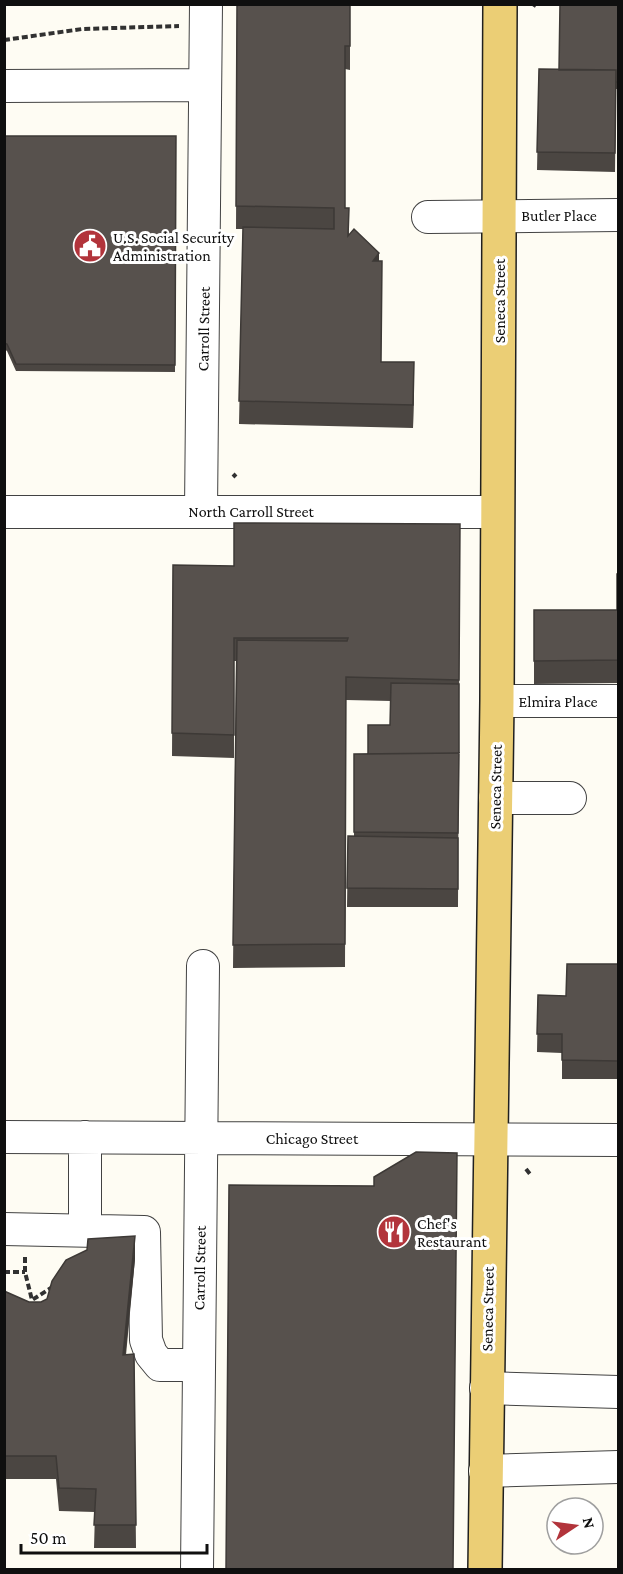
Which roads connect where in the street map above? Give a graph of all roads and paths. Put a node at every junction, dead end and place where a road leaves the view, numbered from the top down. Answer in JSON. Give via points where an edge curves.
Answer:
{"nodes":[{"id":1,"x":501,"y":4,"type":"edge"},
{"id":2,"x":196,"y":15,"type":"edge"},
{"id":3,"x":4,"y":40,"type":"edge"},
{"id":4,"x":205,"y":85,"type":"junction"},
{"id":5,"x":4,"y":86,"type":"edge"},
{"id":6,"x":499,"y":215,"type":"junction"},
{"id":7,"x":618,"y":215,"type":"edge"},
{"id":8,"x":428,"y":217,"type":"dead end"},
{"id":9,"x":201,"y":510,"type":"junction"},
{"id":10,"x":4,"y":512,"type":"edge"},
{"id":11,"x":497,"y":512,"type":"junction"},
{"id":12,"x":496,"y":701,"type":"junction"},
{"id":13,"x":618,"y":701,"type":"edge"},
{"id":14,"x":495,"y":798,"type":"junction"},
{"id":15,"x":570,"y":798,"type":"dead end"},
{"id":16,"x":203,"y":966,"type":"dead end"},
{"id":17,"x":4,"y":1137,"type":"edge"},
{"id":18,"x":85,"y":1137,"type":"junction"},
{"id":19,"x":201,"y":1137,"type":"junction"},
{"id":20,"x":489,"y":1140,"type":"junction"},
{"id":21,"x":618,"y":1140,"type":"edge"},
{"id":22,"x":526,"y":1169,"type":"dead end"},
{"id":23,"x":530,"y":1174,"type":"dead end"},
{"id":24,"x":4,"y":1229,"type":"edge"},
{"id":25,"x":85,"y":1230,"type":"junction"},
{"id":26,"x":4,"y":1272,"type":"edge"},
{"id":27,"x":56,"y":1280,"type":"edge"},
{"id":28,"x":198,"y":1365,"type":"junction"},
{"id":29,"x":486,"y":1389,"type":"junction"},
{"id":30,"x":618,"y":1392,"type":"edge"},
{"id":31,"x":618,"y":1467,"type":"edge"},
{"id":32,"x":485,"y":1471,"type":"junction"},
{"id":33,"x":197,"y":1569,"type":"edge"},
{"id":34,"x":485,"y":1569,"type":"edge"}],
"edges":[{"from":1,"to":6,"type":"main road","name":"Seneca Street"},
{"from":2,"to":3,"type":"path"},
{"from":2,"to":4,"type":"street","name":"Carroll Street"},
{"from":4,"to":5,"type":"street"},
{"from":4,"to":9,"type":"street","name":"Carroll Street"},
{"from":6,"to":7,"type":"street","name":"Butler Place"},
{"from":6,"to":8,"type":"street","name":"Butler Place"},
{"from":6,"to":11,"type":"main road","name":"Seneca Street"},
{"from":9,"to":10,"type":"street","name":"North Carroll Street"},
{"from":9,"to":11,"type":"street","name":"North Carroll Street"},
{"from":11,"to":12,"type":"main road","name":"Seneca Street"},
{"from":12,"to":13,"type":"street","name":"Elmira Place"},
{"from":12,"to":14,"type":"main road","name":"Seneca Street"},
{"from":14,"to":15,"type":"street"},
{"from":14,"to":20,"type":"main road","name":"Seneca Street"},
{"from":16,"to":19,"type":"street","name":"Carroll Street"},
{"from":17,"to":18,"type":"street","name":"Chicago Street"},
{"from":18,"to":19,"type":"street","name":"Chicago Street"},
{"from":18,"to":25,"type":"street"},
{"from":19,"to":20,"type":"street","name":"Chicago Street"},
{"from":19,"to":28,"type":"street","name":"Carroll Street"},
{"from":20,"to":21,"type":"street","name":"Chicago Street"},
{"from":20,"to":29,"type":"main road","name":"Seneca Street"},
{"from":22,"to":23,"type":"path"},
{"from":24,"to":25,"type":"street"},
{"from":25,"to":28,"type":"street","via":[[144,1232],[146,1340],[151,1354],[160,1365]]},
{"from":26,"to":27,"type":"path","via":[[25,1270],[32,1300]]},
{"from":28,"to":33,"type":"street","name":"Carroll Street"},
{"from":29,"to":30,"type":"street"},
{"from":29,"to":32,"type":"main road","name":"Seneca Street"},
{"from":31,"to":32,"type":"street"},
{"from":32,"to":34,"type":"main road","name":"Seneca Street"}]}
